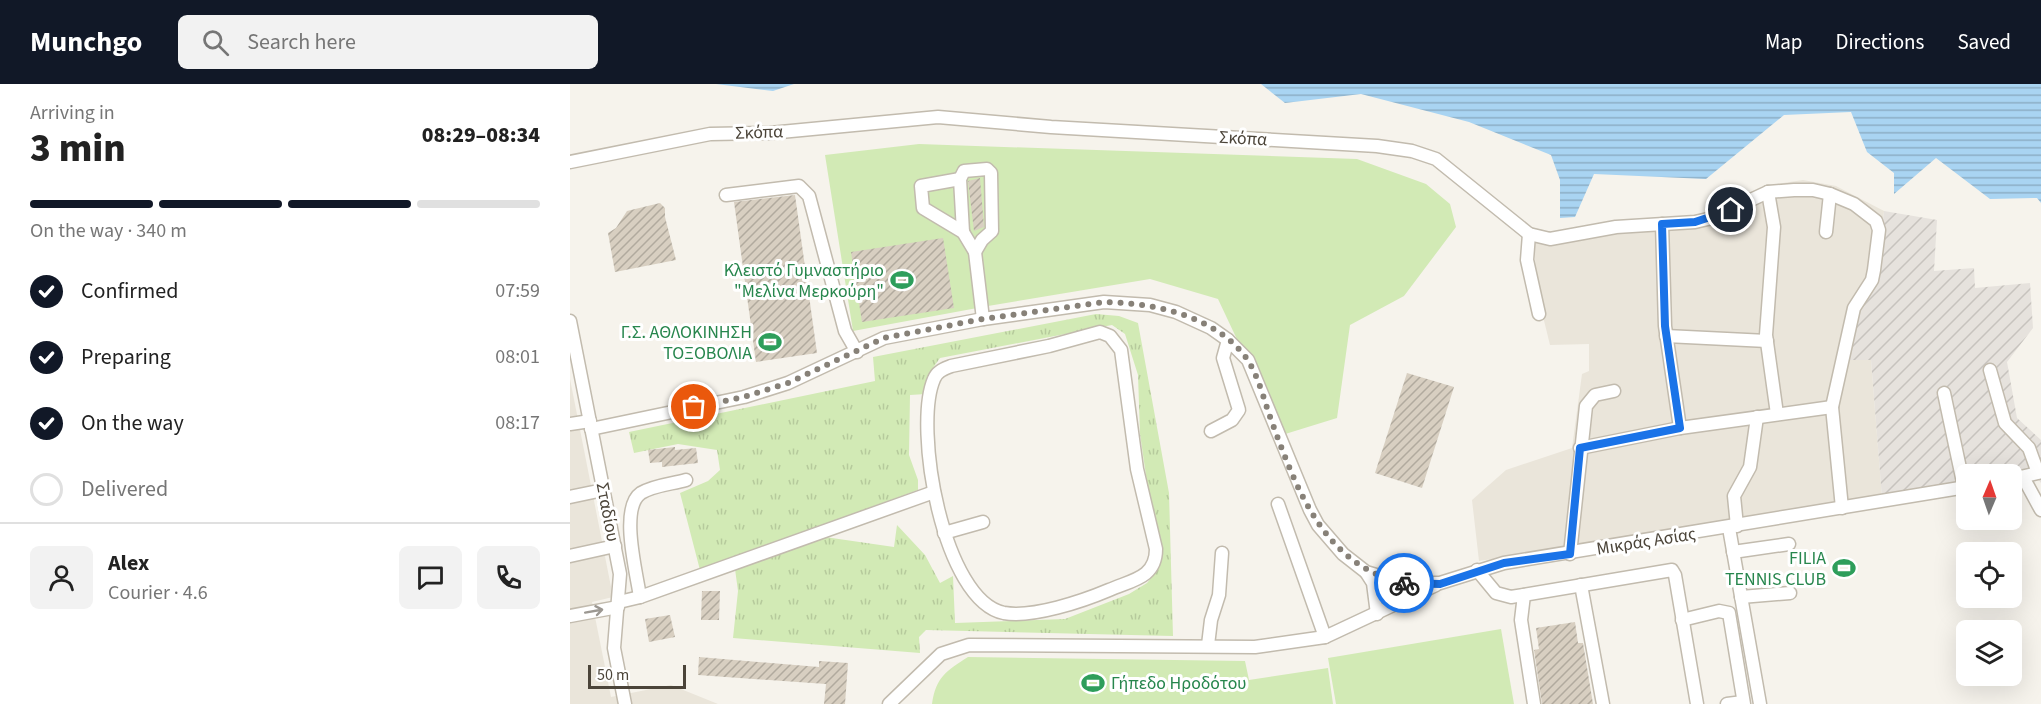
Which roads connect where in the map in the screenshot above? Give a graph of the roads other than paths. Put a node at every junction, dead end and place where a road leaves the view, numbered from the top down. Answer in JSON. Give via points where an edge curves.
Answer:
{"nodes":[{"id":1,"x":570,"y":162,"type":"edge"},
{"id":2,"x":960,"y":179,"type":"junction"},
{"id":3,"x":1768,"y":192,"type":"junction"},
{"id":4,"x":1830,"y":194,"type":"junction"},
{"id":5,"x":726,"y":195,"type":"dead end"},
{"id":6,"x":1662,"y":224,"type":"junction"},
{"id":7,"x":963,"y":232,"type":"junction"},
{"id":8,"x":1826,"y":232,"type":"dead end"},
{"id":9,"x":1529,"y":234,"type":"junction"},
{"id":10,"x":975,"y":252,"type":"junction"},
{"id":11,"x":1539,"y":314,"type":"dead end"},
{"id":12,"x":983,"y":319,"type":"junction"},
{"id":13,"x":570,"y":321,"type":"edge"},
{"id":14,"x":1666,"y":336,"type":"junction"},
{"id":15,"x":1228,"y":340,"type":"junction"},
{"id":16,"x":1767,"y":340,"type":"junction"},
{"id":17,"x":573,"y":350,"type":"edge"},
{"id":18,"x":857,"y":352,"type":"junction"},
{"id":19,"x":1990,"y":370,"type":"dead end"},
{"id":20,"x":1614,"y":391,"type":"dead end"},
{"id":21,"x":1944,"y":393,"type":"dead end"},
{"id":22,"x":1832,"y":407,"type":"junction"},
{"id":23,"x":1777,"y":414,"type":"junction"},
{"id":24,"x":1756,"y":417,"type":"junction"},
{"id":25,"x":570,"y":424,"type":"edge"},
{"id":26,"x":590,"y":425,"type":"junction"},
{"id":27,"x":1680,"y":428,"type":"junction"},
{"id":28,"x":1210,"y":431,"type":"dead end"},
{"id":29,"x":1580,"y":448,"type":"junction"},
{"id":30,"x":1960,"y":464,"type":"edge"},
{"id":31,"x":2022,"y":477,"type":"edge"},
{"id":32,"x":686,"y":480,"type":"dead end"},
{"id":33,"x":2022,"y":484,"type":"edge"},
{"id":34,"x":1956,"y":489,"type":"edge"},
{"id":35,"x":603,"y":490,"type":"junction"},
{"id":36,"x":934,"y":492,"type":"junction"},
{"id":37,"x":570,"y":497,"type":"edge"},
{"id":38,"x":1278,"y":504,"type":"dead end"},
{"id":39,"x":1842,"y":508,"type":"junction"},
{"id":40,"x":2041,"y":510,"type":"edge"},
{"id":41,"x":983,"y":522,"type":"dead end"},
{"id":42,"x":1733,"y":527,"type":"junction"},
{"id":43,"x":944,"y":533,"type":"junction"},
{"id":44,"x":1789,"y":544,"type":"dead end"},
{"id":45,"x":615,"y":546,"type":"junction"},
{"id":46,"x":1733,"y":552,"type":"junction"},
{"id":47,"x":1222,"y":553,"type":"dead end"},
{"id":48,"x":1570,"y":554,"type":"junction"},
{"id":49,"x":570,"y":556,"type":"edge"},
{"id":50,"x":1477,"y":570,"type":"junction"},
{"id":51,"x":1366,"y":572,"type":"junction"},
{"id":52,"x":1440,"y":584,"type":"junction"},
{"id":53,"x":1581,"y":585,"type":"junction"},
{"id":54,"x":1790,"y":593,"type":"dead end"},
{"id":55,"x":1524,"y":595,"type":"junction"},
{"id":56,"x":640,"y":597,"type":"junction"},
{"id":57,"x":1742,"y":597,"type":"junction"},
{"id":58,"x":619,"y":605,"type":"junction"},
{"id":59,"x":1377,"y":614,"type":"junction"},
{"id":60,"x":570,"y":616,"type":"edge"},
{"id":61,"x":1682,"y":620,"type":"junction"},
{"id":62,"x":1326,"y":637,"type":"junction"},
{"id":63,"x":1208,"y":645,"type":"junction"},
{"id":64,"x":1744,"y":703,"type":"edge"},
{"id":65,"x":625,"y":704,"type":"edge"},
{"id":66,"x":889,"y":704,"type":"edge"},
{"id":67,"x":1534,"y":704,"type":"edge"},
{"id":68,"x":1603,"y":704,"type":"edge"},
{"id":69,"x":1696,"y":704,"type":"edge"},
{"id":70,"x":1727,"y":704,"type":"edge"},
{"id":71,"x":1760,"y":704,"type":"edge"}],
"edges":[{"from":1,"to":9,"type":"street","name":"Σκόπα","via":[[710,134],[770,133],[927,117],[1377,146],[1436,159]]},
{"from":2,"to":7,"type":"street"},
{"from":2,"to":7,"type":"street","via":[[921,186],[923,208]]},
{"from":2,"to":10,"type":"street","via":[[964,171],[977,168],[991,173],[992,231]]},
{"from":3,"to":4,"type":"street","via":[[1813,190]]},
{"from":3,"to":6,"type":"street","via":[[1712,218]]},
{"from":3,"to":16,"type":"street","via":[[1774,227]]},
{"from":4,"to":8,"type":"street"},
{"from":4,"to":22,"type":"street","via":[[1854,204],[1876,221],[1879,230],[1872,280],[1852,314]]},
{"from":5,"to":18,"type":"street","via":[[799,186],[809,196],[845,332]]},
{"from":6,"to":9,"type":"street","via":[[1616,227],[1550,239]]},
{"from":6,"to":14,"type":"street"},
{"from":7,"to":10,"type":"street"},
{"from":9,"to":11,"type":"street","via":[[1527,260]]},
{"from":10,"to":12,"type":"street"},
{"from":12,"to":15,"type":"street","name":"Μικράς Ασίας","via":[[1128,302],[1176,312]]},
{"from":12,"to":18,"type":"street","name":"Μικράς Ασίας","via":[[884,338]]},
{"from":13,"to":17,"type":"street","name":"Σταδίου"},
{"from":14,"to":16,"type":"street"},
{"from":14,"to":27,"type":"street"},
{"from":15,"to":28,"type":"street","via":[[1223,358],[1239,410],[1232,420]]},
{"from":15,"to":51,"type":"street","name":"Μικράς Ασίας","via":[[1248,360],[1318,525],[1343,554]]},
{"from":16,"to":23,"type":"street"},
{"from":17,"to":26,"type":"street","name":"Σταδίου"},
{"from":18,"to":26,"type":"street","name":"Μικράς Ασίας","via":[[788,383],[744,397]]},
{"from":19,"to":31,"type":"street","via":[[2005,423],[2029,448],[2038,473]]},
{"from":20,"to":29,"type":"street","via":[[1588,400]]},
{"from":21,"to":30,"type":"street"},
{"from":22,"to":23,"type":"street"},
{"from":22,"to":39,"type":"street"},
{"from":23,"to":24,"type":"street"},
{"from":24,"to":27,"type":"street"},
{"from":24,"to":42,"type":"street","via":[[1750,467],[1734,496]]},
{"from":25,"to":26,"type":"street","name":"Μικράς Ασίας"},
{"from":26,"to":35,"type":"street","name":"Σταδίου"},
{"from":27,"to":29,"type":"street"},
{"from":29,"to":48,"type":"street"},
{"from":32,"to":56,"type":"street","via":[[649,489],[633,504],[630,522]]},
{"from":33,"to":40,"type":"street"},
{"from":34,"to":39,"type":"street","name":"Μικράς Ασίας"},
{"from":35,"to":37,"type":"street"},
{"from":35,"to":45,"type":"street","name":"Σταδίου"},
{"from":36,"to":43,"type":"street"},
{"from":36,"to":43,"type":"street","via":[[929,404],[934,379],[941,370],[1100,332],[1117,342],[1137,469],[1156,549],[1153,568],[1084,600],[1020,614],[1002,612],[982,601],[966,582]]},
{"from":36,"to":56,"type":"street"},
{"from":38,"to":62,"type":"street"},
{"from":39,"to":42,"type":"street","name":"Μικράς Ασίας"},
{"from":41,"to":43,"type":"street"},
{"from":42,"to":46,"type":"street"},
{"from":42,"to":48,"type":"street","name":"Μικράς Ασίας"},
{"from":44,"to":46,"type":"street"},
{"from":45,"to":49,"type":"street"},
{"from":45,"to":58,"type":"street","name":"Σταδίου"},
{"from":46,"to":57,"type":"street"},
{"from":47,"to":63,"type":"street","via":[[1219,595]]},
{"from":48,"to":50,"type":"street","name":"Μικράς Ασίας"},
{"from":50,"to":52,"type":"street","name":"Μικράς Ασίας"},
{"from":50,"to":55,"type":"street","via":[[1496,593]]},
{"from":51,"to":52,"type":"street","name":"Μικράς Ασίας","via":[[1403,583]]},
{"from":51,"to":59,"type":"street","via":[[1373,583]]},
{"from":52,"to":59,"type":"street"},
{"from":53,"to":55,"type":"street"},
{"from":53,"to":61,"type":"street","via":[[1672,570]]},
{"from":53,"to":68,"type":"street"},
{"from":54,"to":57,"type":"street"},
{"from":55,"to":67,"type":"street","via":[[1521,620]]},
{"from":56,"to":58,"type":"street"},
{"from":57,"to":71,"type":"street"},
{"from":60,"to":58,"type":"street","one_way":true},
{"from":58,"to":65,"type":"street","name":"Σταδίου","via":[[614,648]]},
{"from":59,"to":62,"type":"street"},
{"from":61,"to":64,"type":"street","via":[[1719,611],[1729,613]]},
{"from":61,"to":69,"type":"street"},
{"from":62,"to":63,"type":"street","via":[[1255,647]]},
{"from":63,"to":66,"type":"street","via":[[969,645],[941,654]]},
{"from":64,"to":70,"type":"street"}]}
